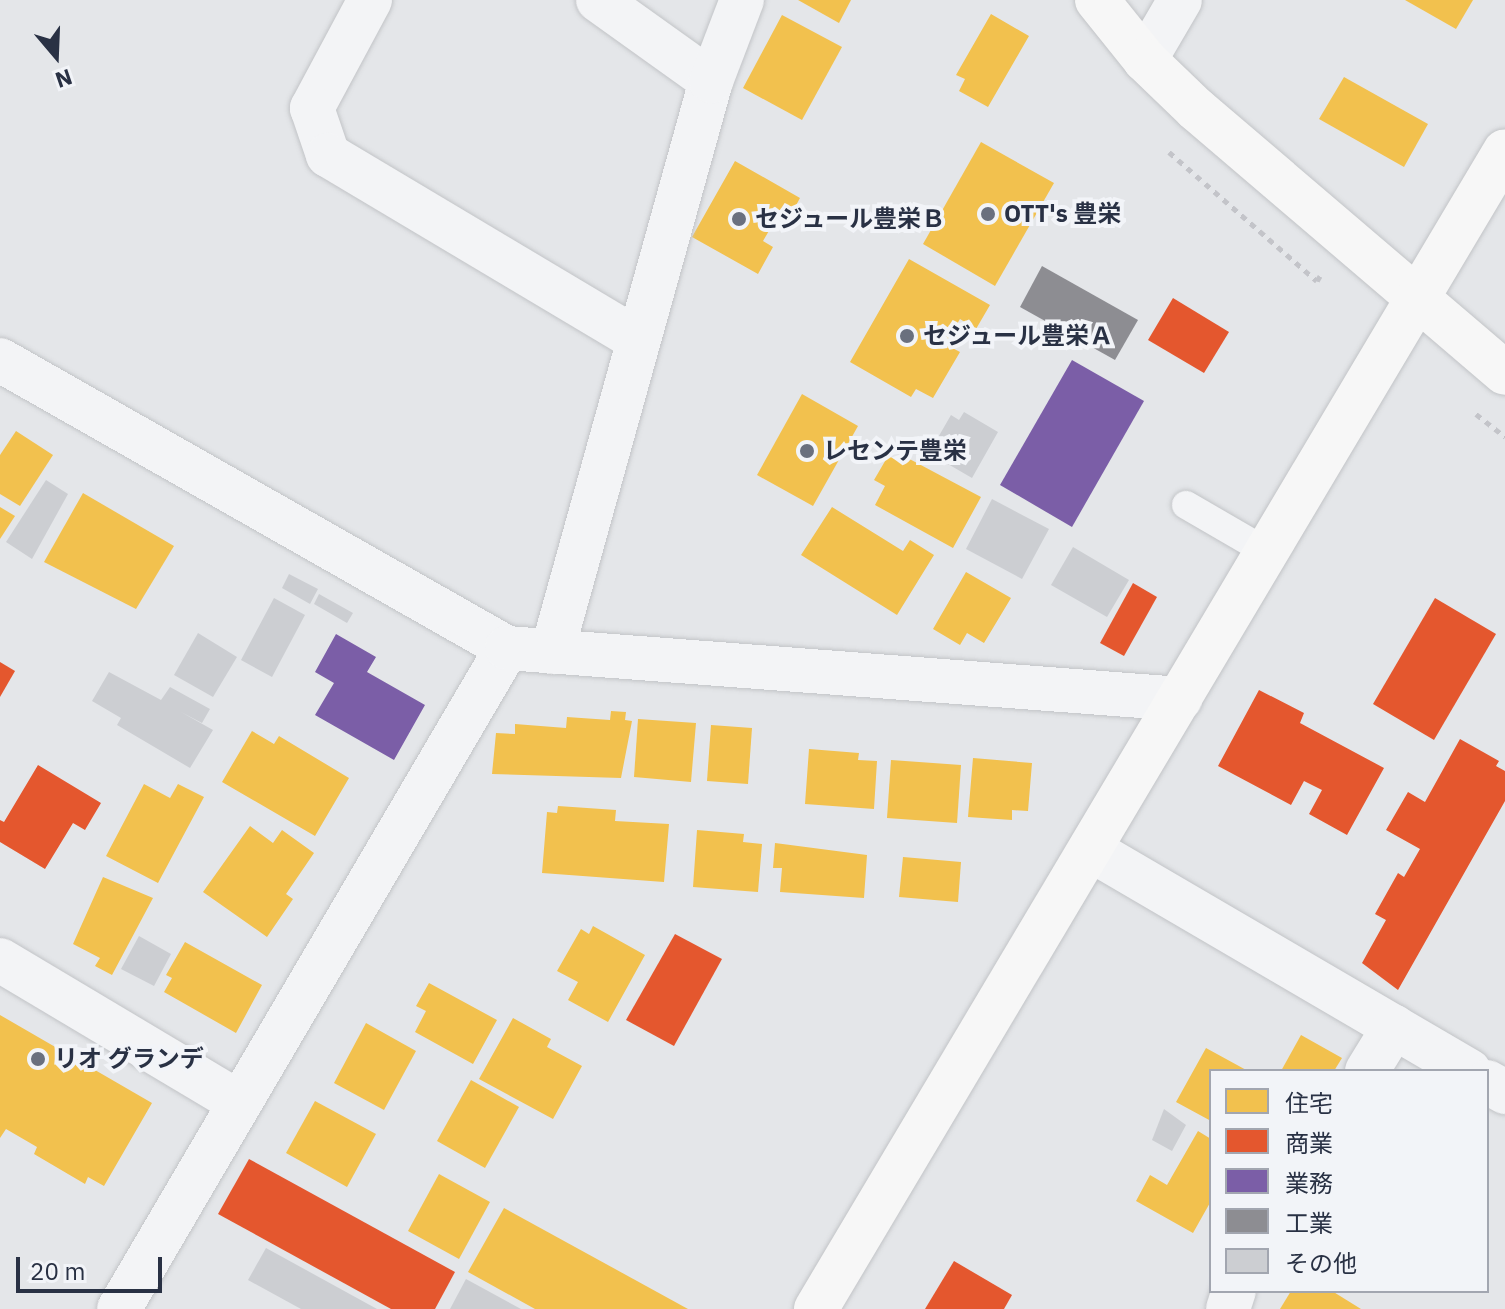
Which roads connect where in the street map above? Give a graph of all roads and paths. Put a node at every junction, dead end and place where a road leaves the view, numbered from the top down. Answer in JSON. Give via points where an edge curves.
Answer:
{"nodes":[{"id":1,"x":370,"y":0,"type":"edge"},
{"id":2,"x":598,"y":0,"type":"edge"},
{"id":3,"x":742,"y":0,"type":"edge"},
{"id":4,"x":1097,"y":0,"type":"edge"},
{"id":5,"x":1180,"y":0,"type":"edge"},
{"id":6,"x":1145,"y":60,"type":"junction"},
{"id":7,"x":711,"y":81,"type":"junction"},
{"id":8,"x":1505,"y":151,"type":"edge"},
{"id":9,"x":1417,"y":299,"type":"junction"},
{"id":10,"x":638,"y":340,"type":"junction"},
{"id":11,"x":0,"y":360,"type":"edge"},
{"id":12,"x":1505,"y":373,"type":"edge"},
{"id":13,"x":1186,"y":505,"type":"dead end"},
{"id":14,"x":1267,"y":552,"type":"junction"},
{"id":15,"x":507,"y":648,"type":"junction"},
{"id":16,"x":552,"y":652,"type":"junction"},
{"id":17,"x":1180,"y":699,"type":"junction"},
{"id":18,"x":1091,"y":850,"type":"junction"},
{"id":19,"x":0,"y":960,"type":"edge"},
{"id":20,"x":1394,"y":1027,"type":"junction"},
{"id":21,"x":1368,"y":1069,"type":"edge"},
{"id":22,"x":1466,"y":1069,"type":"edge"},
{"id":23,"x":240,"y":1103,"type":"junction"},
{"id":24,"x":119,"y":1309,"type":"edge"},
{"id":25,"x":816,"y":1309,"type":"edge"}],
"edges":[{"from":1,"to":10,"type":"street","via":[[312,108],[328,155]]},
{"from":2,"to":7,"type":"street"},
{"from":3,"to":7,"type":"street"},
{"from":4,"to":6,"type":"street"},
{"from":5,"to":6,"type":"street"},
{"from":6,"to":9,"type":"street"},
{"from":7,"to":10,"type":"street"},
{"from":8,"to":9,"type":"street"},
{"from":9,"to":12,"type":"street"},
{"from":9,"to":14,"type":"street"},
{"from":10,"to":16,"type":"street"},
{"from":11,"to":15,"type":"street"},
{"from":13,"to":14,"type":"lane"},
{"from":14,"to":17,"type":"street"},
{"from":15,"to":16,"type":"street"},
{"from":15,"to":23,"type":"street"},
{"from":16,"to":17,"type":"street"},
{"from":17,"to":18,"type":"street"},
{"from":18,"to":20,"type":"street"},
{"from":18,"to":25,"type":"street"},
{"from":19,"to":23,"type":"street"},
{"from":20,"to":21,"type":"street"},
{"from":20,"to":22,"type":"street"},
{"from":23,"to":24,"type":"street"}]}
